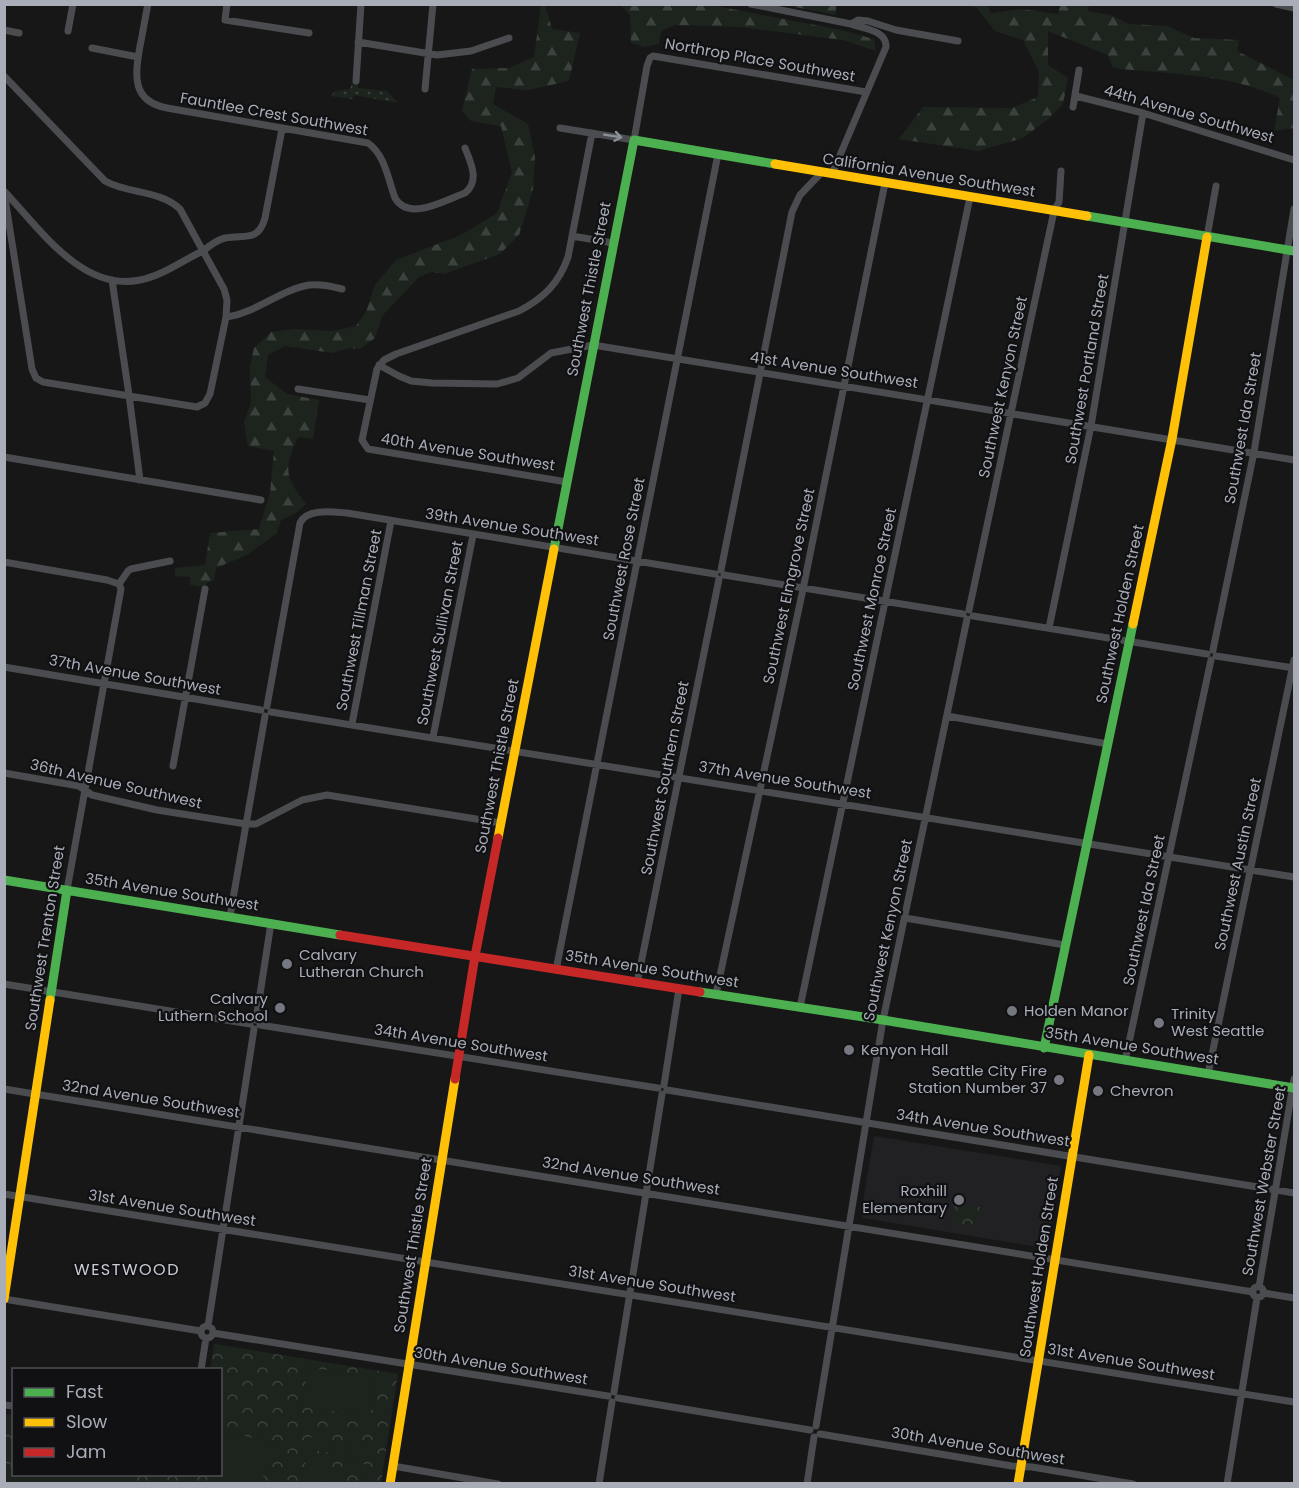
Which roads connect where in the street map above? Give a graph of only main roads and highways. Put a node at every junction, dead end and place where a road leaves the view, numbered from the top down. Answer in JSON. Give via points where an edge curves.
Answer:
{"nodes":[{"id":1,"x":634,"y":140,"type":"joint"},
{"id":2,"x":1207,"y":237,"type":"junction"},
{"id":3,"x":1291,"y":251,"type":"edge"},
{"id":4,"x":4,"y":880,"type":"edge"},
{"id":5,"x":67,"y":890,"type":"junction"},
{"id":6,"x":475,"y":956,"type":"junction"},
{"id":7,"x":1044,"y":1048,"type":"junction"},
{"id":8,"x":1089,"y":1055,"type":"junction"},
{"id":9,"x":1294,"y":1085,"type":"edge"},
{"id":10,"x":4,"y":1299,"type":"edge"},
{"id":11,"x":390,"y":1484,"type":"edge"},
{"id":12,"x":1018,"y":1484,"type":"edge"}],
"edges":[{"from":1,"to":2,"type":"main road","name":"California Avenue Southwest"},
{"from":1,"to":6,"type":"main road","name":"Southwest Thistle Street"},
{"from":2,"to":3,"type":"main road","name":"California Avenue Southwest"},
{"from":2,"to":7,"type":"main road","name":"Southwest Holden Street","via":[[1172,439]]},
{"from":4,"to":5,"type":"main road","name":"35th Avenue Southwest"},
{"from":5,"to":6,"type":"main road","name":"35th Avenue Southwest"},
{"from":5,"to":10,"type":"main road","name":"Southwest Trenton Street"},
{"from":6,"to":7,"type":"main road","name":"35th Avenue Southwest"},
{"from":6,"to":11,"type":"main road","name":"Southwest Thistle Street"},
{"from":7,"to":8,"type":"main road","name":"35th Avenue Southwest"},
{"from":8,"to":9,"type":"main road","name":"35th Avenue Southwest"},
{"from":8,"to":12,"type":"main road","name":"Southwest Holden Street"}]}
